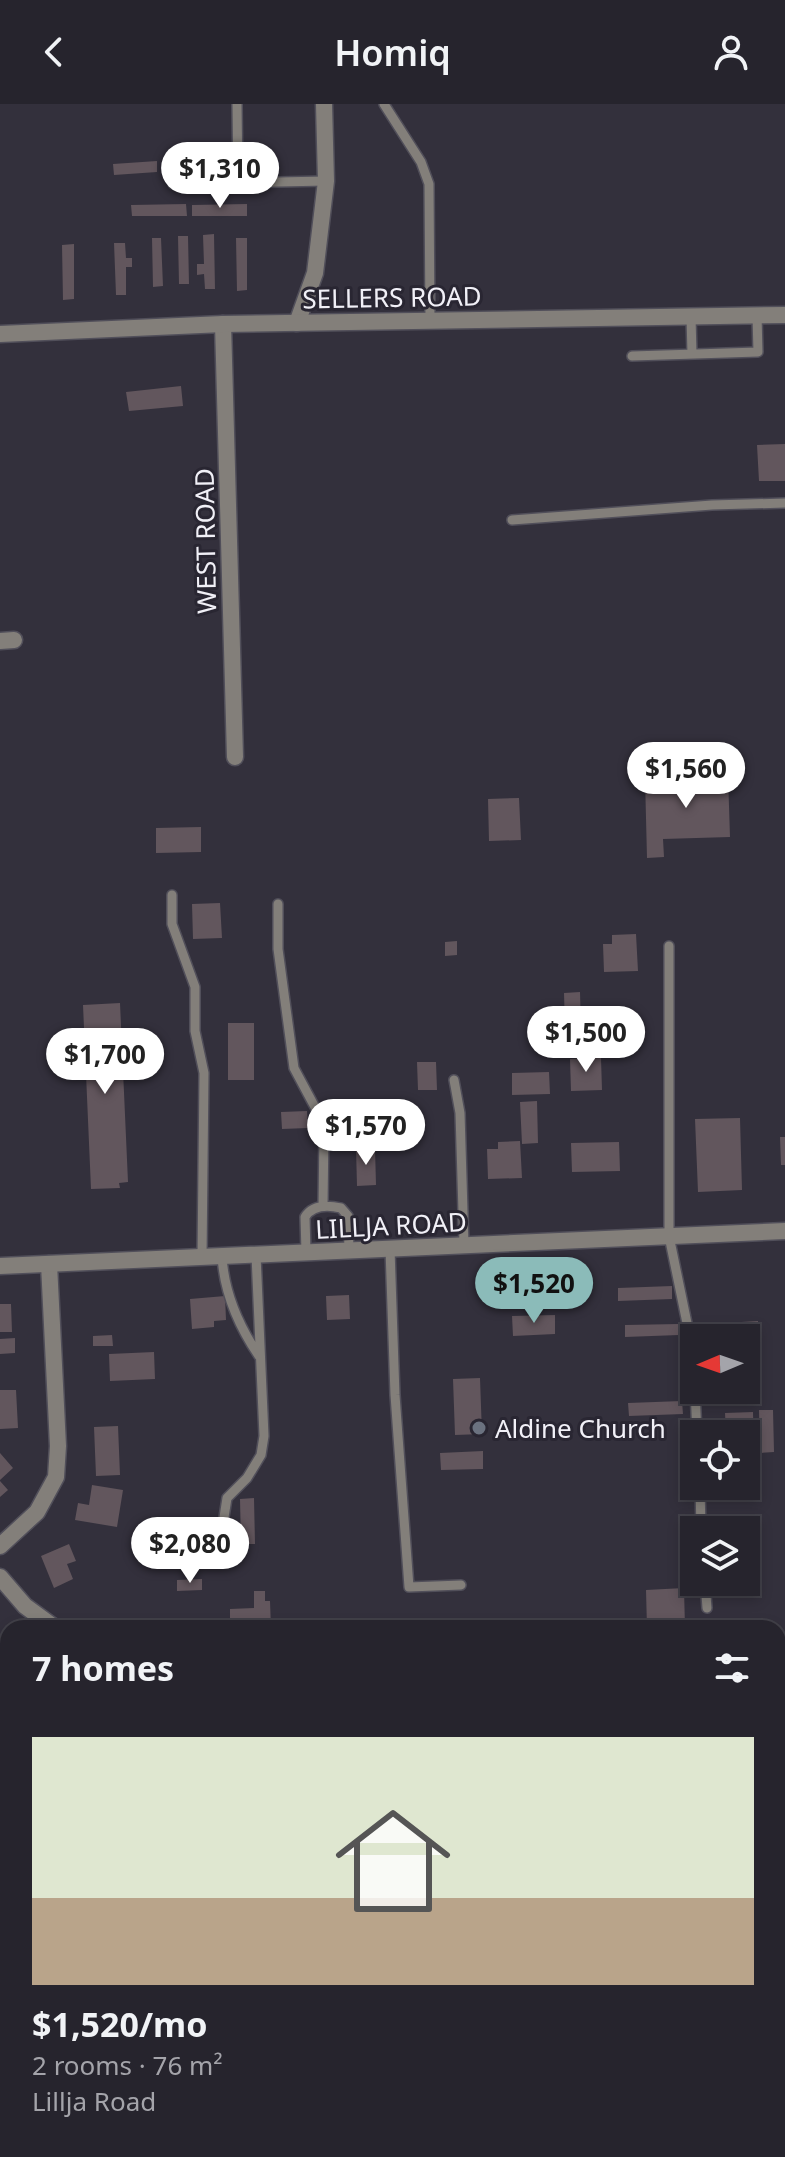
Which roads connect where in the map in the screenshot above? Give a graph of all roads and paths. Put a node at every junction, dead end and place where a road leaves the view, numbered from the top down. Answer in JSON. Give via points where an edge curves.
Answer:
{"nodes":[{"id":1,"x":237,"y":104,"type":"edge"},
{"id":2,"x":324,"y":104,"type":"edge"},
{"id":3,"x":384,"y":104,"type":"edge"},
{"id":4,"x":326,"y":181,"type":"junction"},
{"id":5,"x":238,"y":183,"type":"junction"},
{"id":6,"x":173,"y":184,"type":"dead end"},
{"id":7,"x":785,"y":315,"type":"edge"},
{"id":8,"x":757,"y":316,"type":"junction"},
{"id":9,"x":691,"y":317,"type":"junction"},
{"id":10,"x":430,"y":321,"type":"junction"},
{"id":11,"x":297,"y":323,"type":"junction"},
{"id":12,"x":223,"y":324,"type":"junction"},
{"id":13,"x":0,"y":334,"type":"edge"},
{"id":14,"x":692,"y":354,"type":"junction"},
{"id":15,"x":632,"y":356,"type":"dead end"},
{"id":16,"x":785,"y":503,"type":"edge"},
{"id":17,"x":512,"y":520,"type":"dead end"},
{"id":18,"x":235,"y":757,"type":"dead end"},
{"id":19,"x":172,"y":895,"type":"dead end"},
{"id":20,"x":278,"y":904,"type":"dead end"},
{"id":21,"x":669,"y":946,"type":"dead end"},
{"id":22,"x":454,"y":1080,"type":"dead end"},
{"id":23,"x":323,"y":1206,"type":"junction"},
{"id":24,"x":785,"y":1231,"type":"edge"},
{"id":25,"x":669,"y":1236,"type":"junction"},
{"id":26,"x":464,"y":1245,"type":"junction"},
{"id":27,"x":390,"y":1249,"type":"junction"},
{"id":28,"x":349,"y":1250,"type":"junction"},
{"id":29,"x":306,"y":1252,"type":"junction"},
{"id":30,"x":256,"y":1255,"type":"junction"},
{"id":31,"x":222,"y":1256,"type":"junction"},
{"id":32,"x":202,"y":1257,"type":"junction"},
{"id":33,"x":49,"y":1264,"type":"junction"},
{"id":34,"x":0,"y":1266,"type":"edge"},
{"id":35,"x":687,"y":1324,"type":"edge"},
{"id":36,"x":261,"y":1359,"type":"junction"},
{"id":37,"x":220,"y":1543,"type":"dead end"},
{"id":38,"x":0,"y":1546,"type":"edge"},
{"id":39,"x":0,"y":1577,"type":"edge"},
{"id":40,"x":461,"y":1585,"type":"dead end"},
{"id":41,"x":706,"y":1596,"type":"edge"},
{"id":42,"x":707,"y":1608,"type":"dead end"},
{"id":43,"x":44,"y":1620,"type":"edge"}],
"edges":[{"from":1,"to":5,"type":"lane"},
{"from":2,"to":4,"type":"street"},
{"from":3,"to":10,"type":"lane","via":[[429,184]]},
{"from":4,"to":5,"type":"lane"},
{"from":4,"to":11,"type":"street","via":[[315,273]]},
{"from":5,"to":6,"type":"lane"},
{"from":7,"to":8,"type":"street","name":"SELLERS ROAD"},
{"from":8,"to":9,"type":"street","name":"SELLERS ROAD"},
{"from":8,"to":14,"type":"lane","via":[[758,352]]},
{"from":9,"to":10,"type":"street","name":"SELLERS ROAD"},
{"from":9,"to":14,"type":"lane"},
{"from":10,"to":11,"type":"street","name":"SELLERS ROAD"},
{"from":11,"to":12,"type":"street","name":"SELLERS ROAD"},
{"from":12,"to":13,"type":"street","name":"SELLERS ROAD"},
{"from":12,"to":18,"type":"street","name":"WEST ROAD"},
{"from":14,"to":15,"type":"lane"},
{"from":16,"to":17,"type":"lane"},
{"from":19,"to":32,"type":"lane","via":[[172,924],[195,987],[195,1031],[204,1073]]},
{"from":20,"to":23,"type":"lane","via":[[278,949],[294,1068],[324,1130]]},
{"from":21,"to":25,"type":"lane"},
{"from":22,"to":26,"type":"lane"},
{"from":23,"to":28,"type":"lane","via":[[341,1208],[348,1216]]},
{"from":23,"to":29,"type":"lane","via":[[312,1208],[305,1217]]},
{"from":24,"to":25,"type":"street","name":"LILLJA ROAD"},
{"from":25,"to":26,"type":"street","name":"LILLJA ROAD"},
{"from":25,"to":35,"type":"lane"},
{"from":26,"to":27,"type":"street","name":"LILLJA ROAD"},
{"from":27,"to":28,"type":"street","name":"LILLJA ROAD"},
{"from":27,"to":40,"type":"lane","via":[[409,1587]]},
{"from":28,"to":29,"type":"street","name":"LILLJA ROAD"},
{"from":29,"to":30,"type":"street","name":"LILLJA ROAD"},
{"from":30,"to":31,"type":"street","name":"LILLJA ROAD"},
{"from":30,"to":36,"type":"lane"},
{"from":31,"to":32,"type":"street","name":"LILLJA ROAD"},
{"from":31,"to":36,"type":"lane","via":[[232,1307]]},
{"from":32,"to":33,"type":"street","name":"LILLJA ROAD"},
{"from":33,"to":34,"type":"street","name":"LILLJA ROAD"},
{"from":33,"to":38,"type":"street","via":[[56,1477],[37,1512]]},
{"from":36,"to":37,"type":"lane","via":[[261,1455],[227,1498]]},
{"from":39,"to":43,"type":"street"},
{"from":41,"to":42,"type":"lane"}]}
